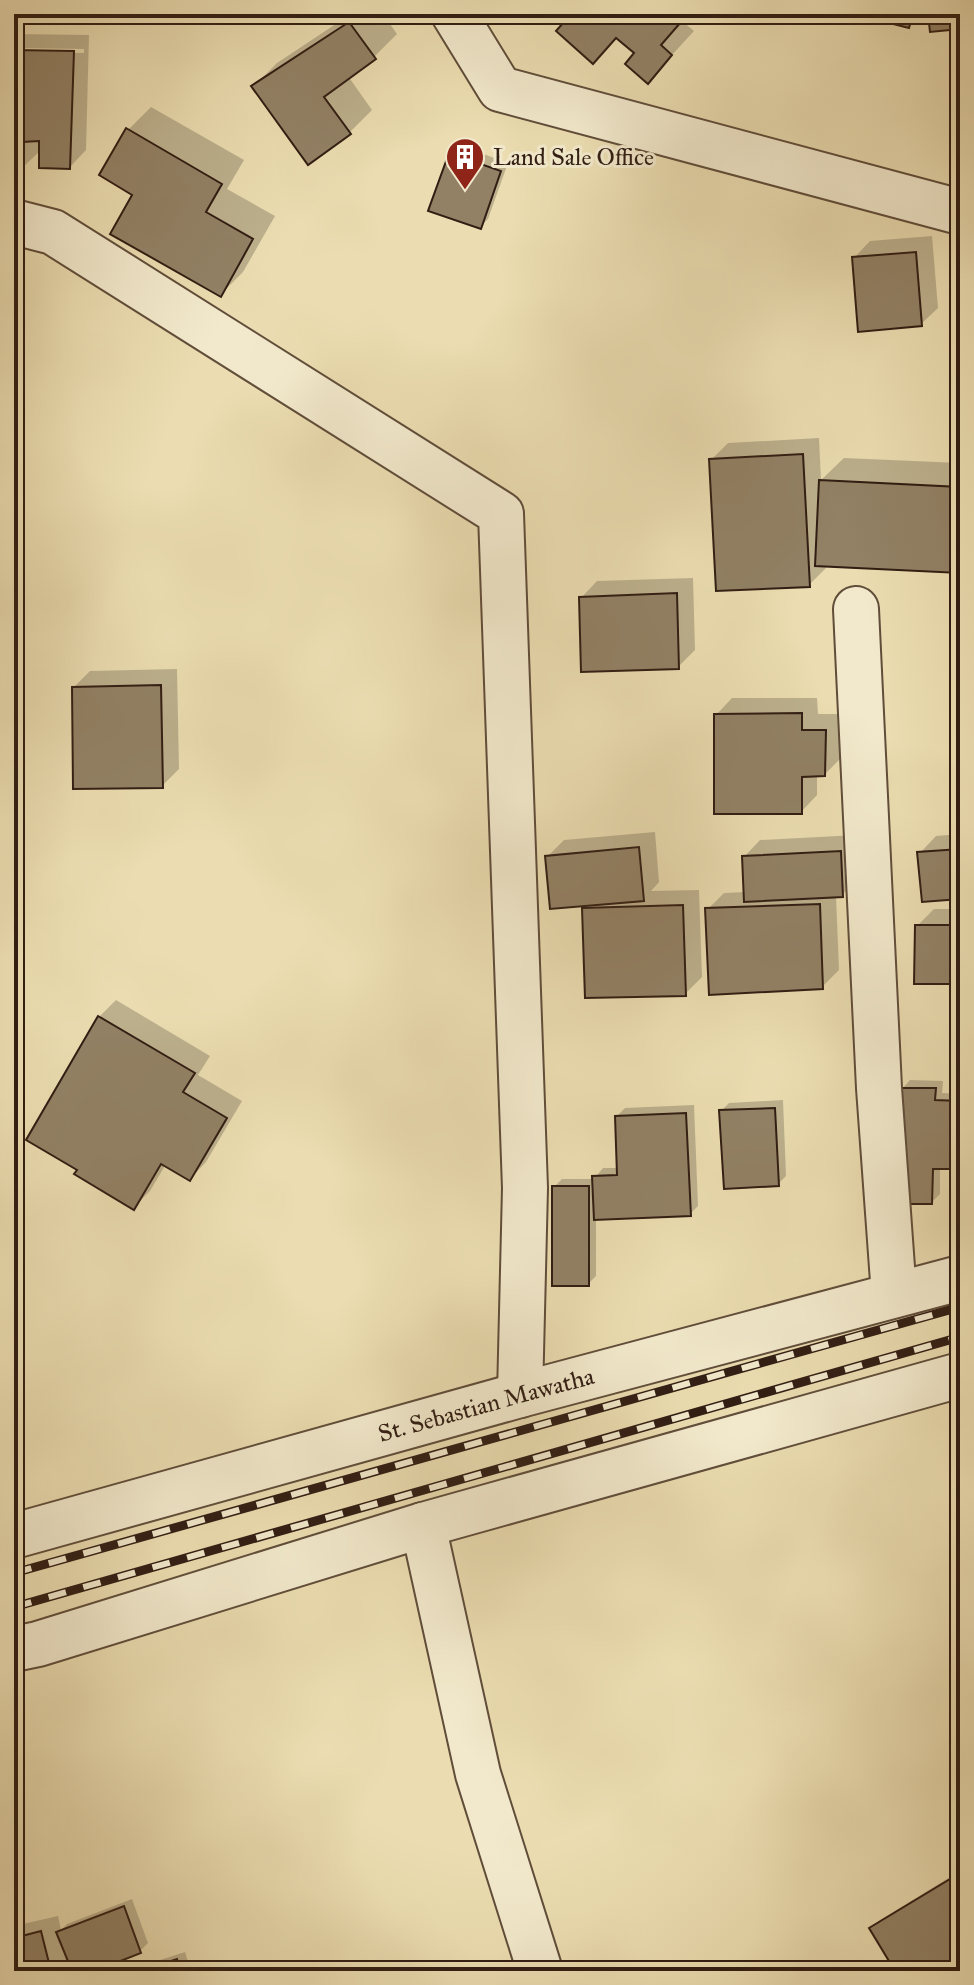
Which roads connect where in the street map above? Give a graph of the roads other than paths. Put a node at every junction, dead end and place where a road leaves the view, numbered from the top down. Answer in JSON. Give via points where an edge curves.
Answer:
{"nodes":[{"id":1,"x":454,"y":14,"type":"edge"},
{"id":2,"x":960,"y":212,"type":"edge"},
{"id":3,"x":14,"y":222,"type":"edge"},
{"id":4,"x":856,"y":609,"type":"dead end"},
{"id":5,"x":960,"y":1278,"type":"edge"},
{"id":6,"x":894,"y":1295,"type":"junction"},
{"id":7,"x":960,"y":1375,"type":"edge"},
{"id":8,"x":520,"y":1395,"type":"junction"},
{"id":9,"x":423,"y":1525,"type":"junction"},
{"id":10,"x":14,"y":1536,"type":"edge"},
{"id":11,"x":14,"y":1649,"type":"edge"},
{"id":12,"x":540,"y":1971,"type":"edge"}],
"edges":[{"from":1,"to":2,"type":"street","via":[[500,89]]},
{"from":3,"to":8,"type":"street","via":[[53,232],[501,514],[525,1188]]},
{"from":4,"to":6,"type":"street"},
{"from":5,"to":6,"type":"street","name":"St. Sebastian Mawatha"},
{"from":6,"to":8,"type":"street","name":"St. Sebastian Mawatha"},
{"from":7,"to":9,"type":"street"},
{"from":8,"to":10,"type":"street","name":"St. Sebastian Mawatha"},
{"from":9,"to":11,"type":"street"},
{"from":9,"to":12,"type":"street","via":[[478,1774]]}]}
